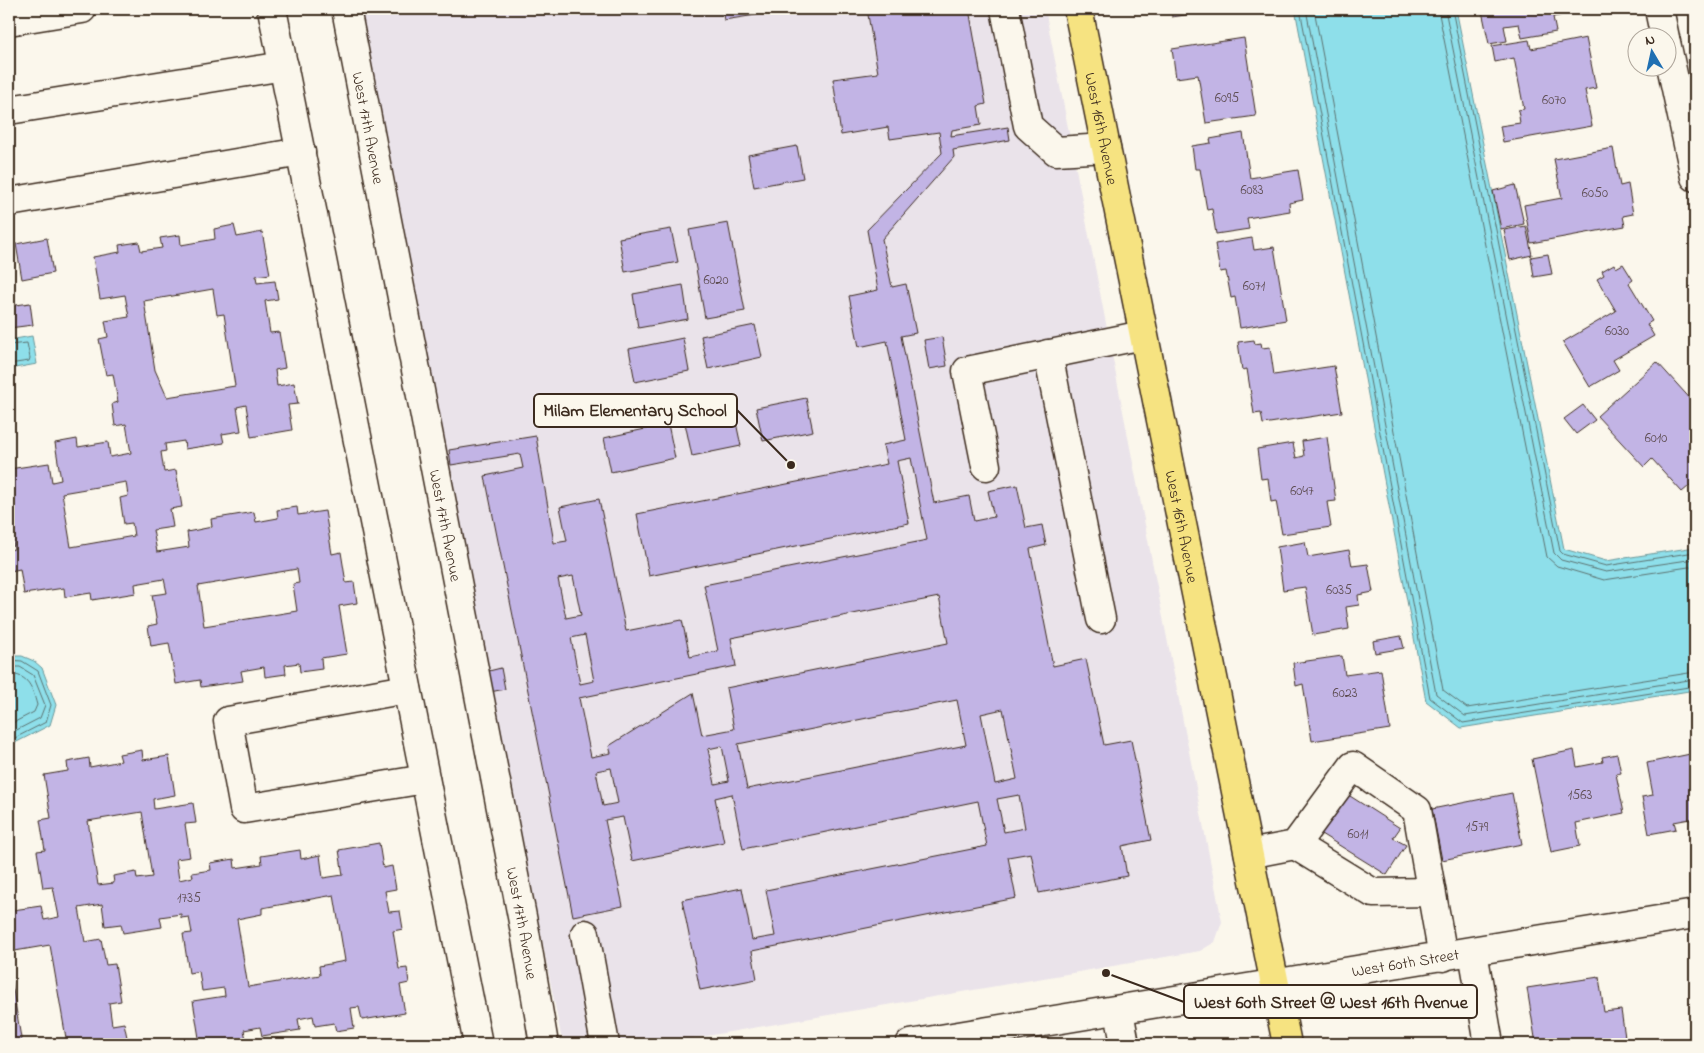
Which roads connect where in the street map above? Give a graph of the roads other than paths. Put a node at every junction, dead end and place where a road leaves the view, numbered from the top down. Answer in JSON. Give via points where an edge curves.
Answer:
{"nodes":[{"id":1,"x":82,"y":9,"type":"edge"},
{"id":2,"x":272,"y":9,"type":"edge"},
{"id":3,"x":346,"y":9,"type":"edge"},
{"id":4,"x":1005,"y":9,"type":"edge"},
{"id":5,"x":1078,"y":9,"type":"edge"},
{"id":6,"x":1659,"y":9,"type":"edge"},
{"id":7,"x":9,"y":21,"type":"edge"},
{"id":8,"x":1664,"y":28,"type":"edge"},
{"id":9,"x":284,"y":66,"type":"junction"},
{"id":10,"x":1674,"y":78,"type":"edge"},
{"id":11,"x":9,"y":110,"type":"edge"},
{"id":12,"x":1106,"y":148,"type":"junction"},
{"id":13,"x":301,"y":152,"type":"junction"},
{"id":14,"x":1695,"y":176,"type":"edge"},
{"id":15,"x":9,"y":202,"type":"edge"},
{"id":16,"x":1144,"y":335,"type":"junction"},
{"id":17,"x":1048,"y":354,"type":"junction"},
{"id":18,"x":986,"y":466,"type":"dead end"},
{"id":19,"x":1101,"y":619,"type":"dead end"},
{"id":20,"x":407,"y":689,"type":"junction"},
{"id":21,"x":425,"y":779,"type":"junction"},
{"id":22,"x":1295,"y":846,"type":"junction"},
{"id":23,"x":1249,"y":854,"type":"junction"},
{"id":24,"x":1431,"y":892,"type":"junction"},
{"id":25,"x":1695,"y":914,"type":"edge"},
{"id":26,"x":585,"y":934,"type":"dead end"},
{"id":27,"x":1474,"y":952,"type":"junction"},
{"id":28,"x":1443,"y":957,"type":"junction"},
{"id":29,"x":1275,"y":986,"type":"junction"},
{"id":30,"x":1119,"y":1011,"type":"junction"},
{"id":31,"x":940,"y":1042,"type":"edge"},
{"id":32,"x":478,"y":1044,"type":"edge"},
{"id":33,"x":544,"y":1044,"type":"edge"},
{"id":34,"x":605,"y":1044,"type":"edge"},
{"id":35,"x":910,"y":1044,"type":"edge"},
{"id":36,"x":1125,"y":1044,"type":"edge"},
{"id":37,"x":1287,"y":1044,"type":"edge"},
{"id":38,"x":1489,"y":1044,"type":"edge"}],
"edges":[{"from":1,"to":7,"type":"street"},
{"from":2,"to":9,"type":"street"},
{"from":3,"to":33,"type":"street","name":"West 17th Avenue"},
{"from":4,"to":12,"type":"street","via":[[1028,126],[1056,151]]},
{"from":5,"to":12,"type":"main road","name":"West 16th Avenue"},
{"from":6,"to":8,"type":"street"},
{"from":9,"to":11,"type":"street"},
{"from":9,"to":13,"type":"street"},
{"from":10,"to":14,"type":"street"},
{"from":12,"to":16,"type":"main road","name":"West 16th Avenue"},
{"from":13,"to":15,"type":"street"},
{"from":13,"to":20,"type":"street"},
{"from":16,"to":17,"type":"street"},
{"from":16,"to":23,"type":"main road","name":"West 16th Avenue"},
{"from":17,"to":18,"type":"street","via":[[967,371]]},
{"from":17,"to":19,"type":"street"},
{"from":20,"to":21,"type":"street"},
{"from":20,"to":21,"type":"street","via":[[228,721],[244,809]]},
{"from":21,"to":32,"type":"street"},
{"from":22,"to":23,"type":"street"},
{"from":22,"to":24,"type":"street","via":[[1372,893]]},
{"from":22,"to":24,"type":"street","via":[[1353,766],[1417,810]]},
{"from":23,"to":29,"type":"main road","name":"West 16th Avenue"},
{"from":24,"to":28,"type":"street"},
{"from":25,"to":27,"type":"street","name":"West 60th Street"},
{"from":26,"to":34,"type":"street"},
{"from":27,"to":28,"type":"street","name":"West 60th Street"},
{"from":27,"to":38,"type":"street"},
{"from":28,"to":29,"type":"street","name":"West 60th Street"},
{"from":29,"to":30,"type":"street","name":"West 60th Street"},
{"from":29,"to":37,"type":"main road","name":"West 16th Avenue"},
{"from":30,"to":31,"type":"street","name":"West 60th Street"},
{"from":30,"to":36,"type":"street"},
{"from":31,"to":35,"type":"street","name":"West 60th Street"}]}
